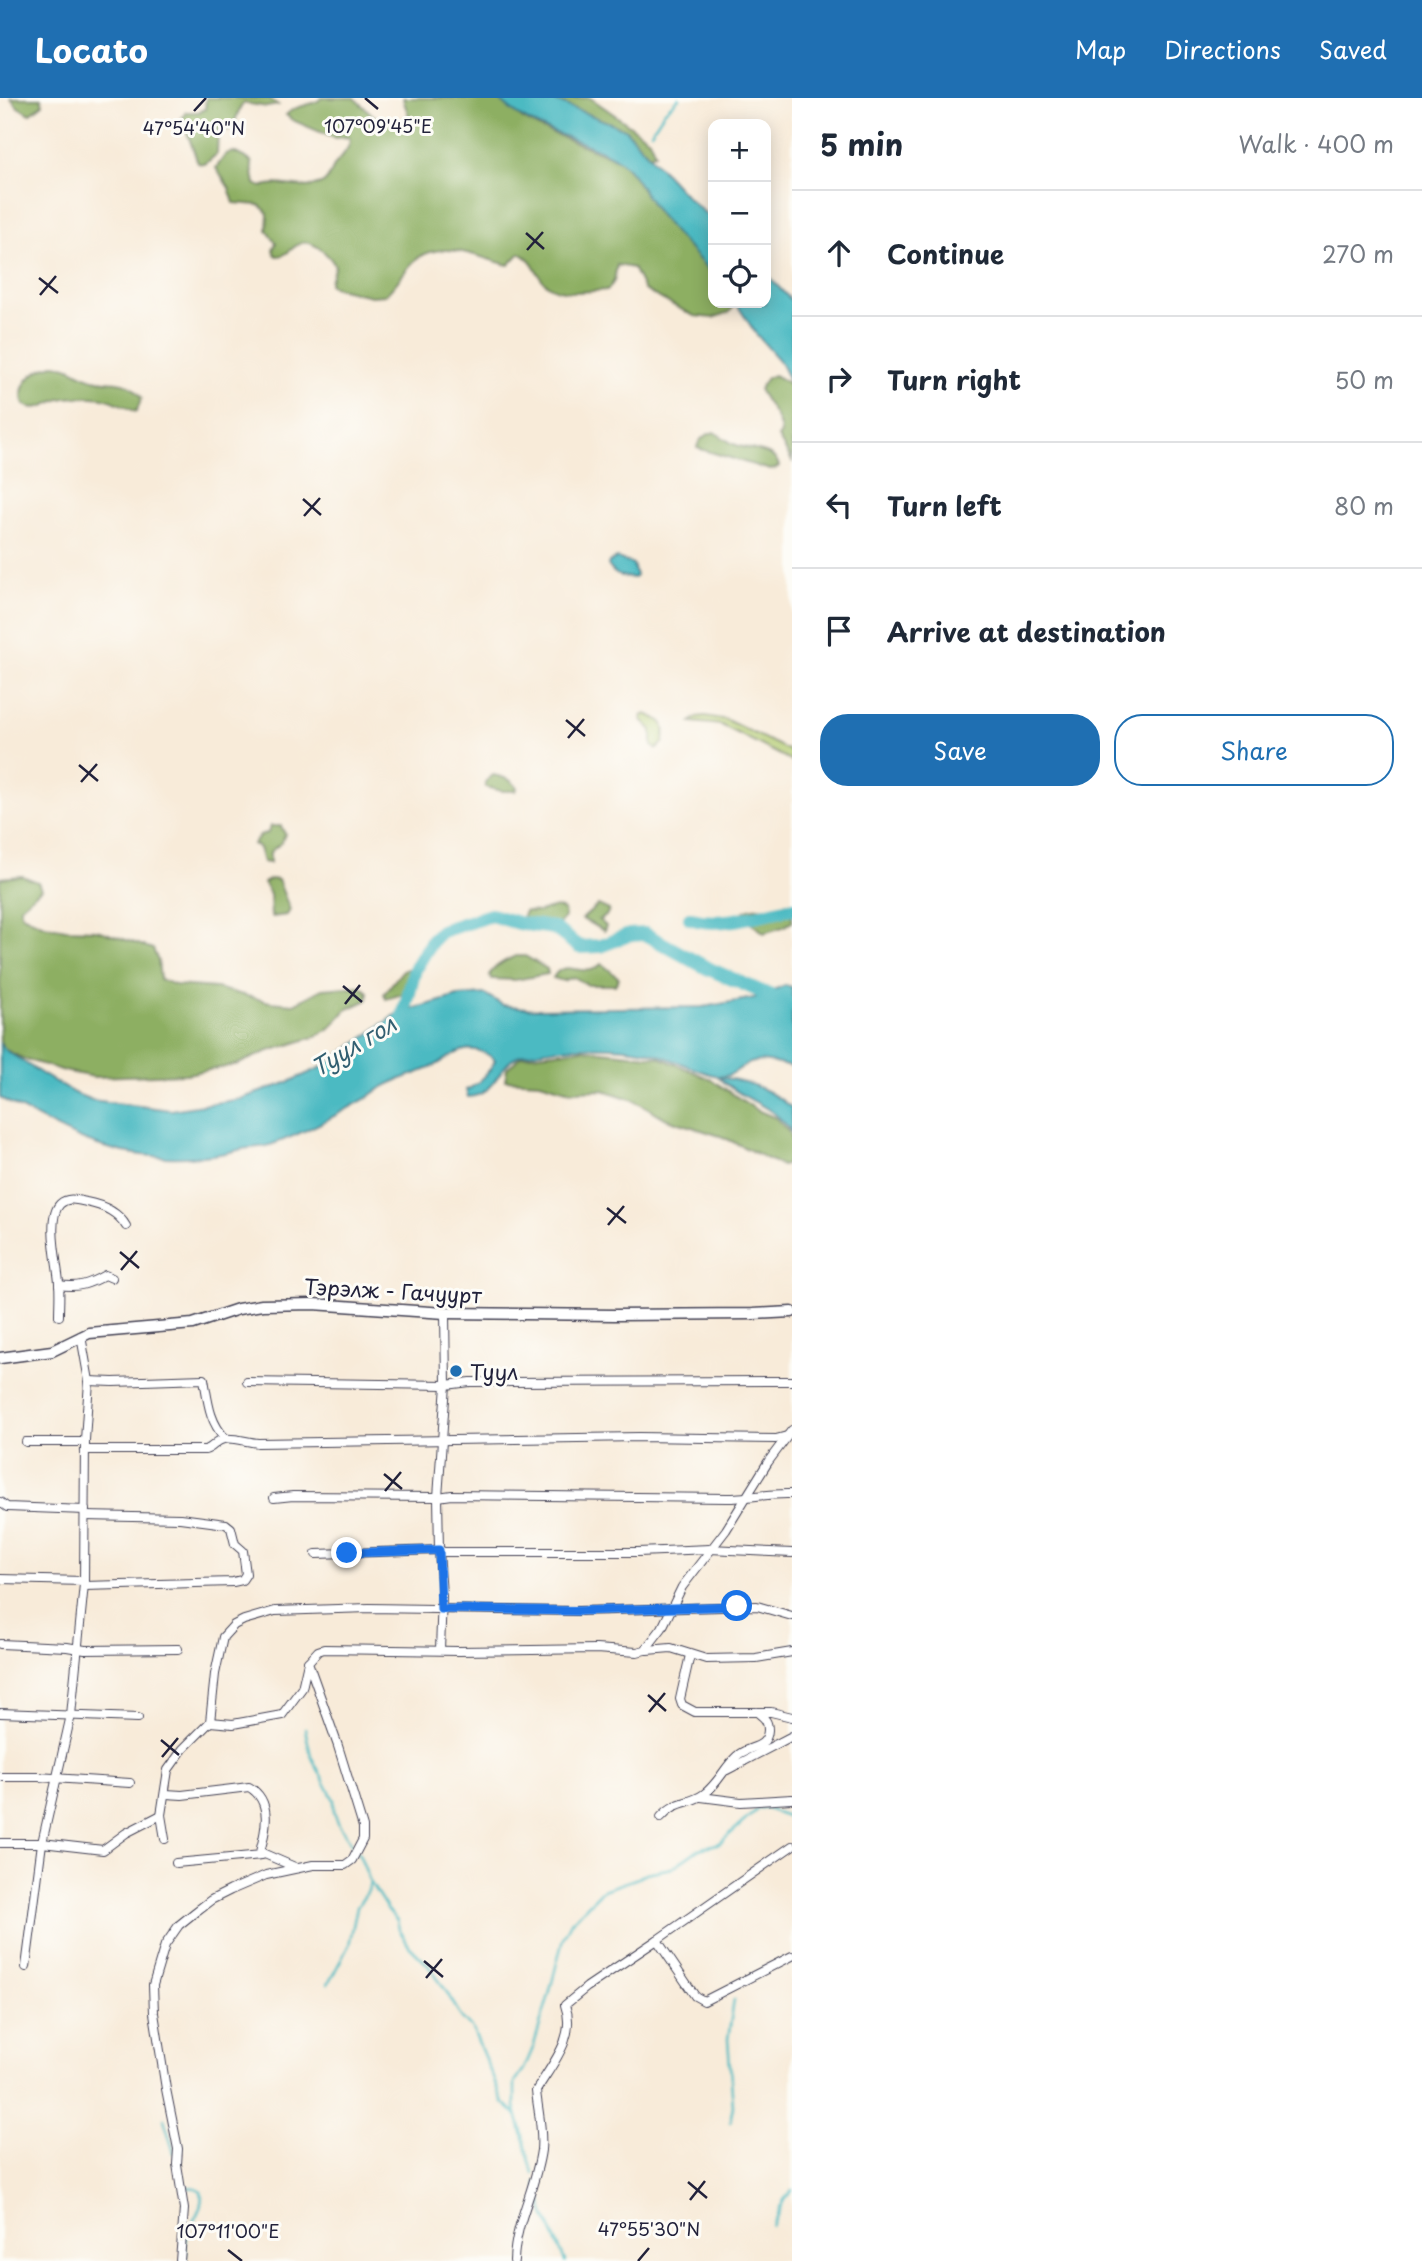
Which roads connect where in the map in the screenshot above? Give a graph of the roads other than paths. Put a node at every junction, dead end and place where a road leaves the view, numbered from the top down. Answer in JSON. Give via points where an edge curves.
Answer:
{"nodes":[{"id":1,"x":127,"y":1226,"type":"dead end"},
{"id":2,"x":112,"y":1278,"type":"dead end"},
{"id":3,"x":59,"y":1285,"type":"junction"},
{"id":4,"x":792,"y":1312,"type":"edge"},
{"id":5,"x":446,"y":1313,"type":"junction"},
{"id":6,"x":59,"y":1316,"type":"dead end"},
{"id":7,"x":81,"y":1336,"type":"junction"},
{"id":8,"x":0,"y":1358,"type":"edge"},
{"id":9,"x":89,"y":1381,"type":"junction"},
{"id":10,"x":792,"y":1381,"type":"edge"},
{"id":11,"x":247,"y":1382,"type":"dead end"},
{"id":12,"x":446,"y":1385,"type":"junction"},
{"id":13,"x":790,"y":1433,"type":"edge"},
{"id":14,"x":225,"y":1438,"type":"junction"},
{"id":15,"x":442,"y":1440,"type":"junction"},
{"id":16,"x":26,"y":1442,"type":"dead end"},
{"id":17,"x":85,"y":1446,"type":"junction"},
{"id":18,"x":792,"y":1494,"type":"edge"},
{"id":19,"x":438,"y":1497,"type":"junction"},
{"id":20,"x":274,"y":1498,"type":"dead end"},
{"id":21,"x":746,"y":1498,"type":"junction"},
{"id":22,"x":0,"y":1502,"type":"edge"},
{"id":23,"x":85,"y":1513,"type":"junction"},
{"id":24,"x":710,"y":1549,"type":"junction"},
{"id":25,"x":439,"y":1550,"type":"junction"},
{"id":26,"x":792,"y":1553,"type":"edge"},
{"id":27,"x":317,"y":1554,"type":"dead end"},
{"id":28,"x":0,"y":1579,"type":"edge"},
{"id":29,"x":84,"y":1583,"type":"junction"},
{"id":30,"x":672,"y":1606,"type":"junction"},
{"id":31,"x":441,"y":1609,"type":"junction"},
{"id":32,"x":792,"y":1616,"type":"edge"},
{"id":33,"x":0,"y":1644,"type":"edge"},
{"id":34,"x":78,"y":1648,"type":"junction"},
{"id":35,"x":178,"y":1650,"type":"dead end"},
{"id":36,"x":440,"y":1650,"type":"junction"},
{"id":37,"x":645,"y":1650,"type":"junction"},
{"id":38,"x":792,"y":1651,"type":"edge"},
{"id":39,"x":690,"y":1655,"type":"junction"},
{"id":40,"x":308,"y":1662,"type":"junction"},
{"id":41,"x":757,"y":1712,"type":"junction"},
{"id":42,"x":0,"y":1713,"type":"edge"},
{"id":43,"x":71,"y":1715,"type":"junction"},
{"id":44,"x":792,"y":1717,"type":"edge"},
{"id":45,"x":138,"y":1718,"type":"dead end"},
{"id":46,"x":210,"y":1722,"type":"junction"},
{"id":47,"x":792,"y":1735,"type":"edge"},
{"id":48,"x":727,"y":1770,"type":"junction"},
{"id":49,"x":0,"y":1777,"type":"edge"},
{"id":50,"x":56,"y":1779,"type":"junction"},
{"id":51,"x":130,"y":1783,"type":"dead end"},
{"id":52,"x":166,"y":1794,"type":"junction"},
{"id":53,"x":701,"y":1797,"type":"junction"},
{"id":54,"x":792,"y":1799,"type":"edge"},
{"id":55,"x":161,"y":1815,"type":"junction"},
{"id":56,"x":661,"y":1818,"type":"dead end"},
{"id":57,"x":165,"y":1839,"type":"dead end"},
{"id":58,"x":0,"y":1843,"type":"edge"},
{"id":59,"x":42,"y":1843,"type":"junction"},
{"id":60,"x":792,"y":1846,"type":"edge"},
{"id":61,"x":262,"y":1855,"type":"junction"},
{"id":62,"x":176,"y":1863,"type":"dead end"},
{"id":63,"x":297,"y":1868,"type":"junction"},
{"id":64,"x":657,"y":1940,"type":"junction"},
{"id":65,"x":792,"y":1956,"type":"edge"},
{"id":66,"x":26,"y":1967,"type":"dead end"},
{"id":67,"x":180,"y":2261,"type":"edge"},
{"id":68,"x":514,"y":2261,"type":"edge"}],
"edges":[{"from":1,"to":3,"type":"street","via":[[105,1208],[69,1199],[62,1202],[53,1244]]},
{"from":2,"to":3,"type":"street","via":[[105,1275],[81,1287]]},
{"from":3,"to":6,"type":"street"},
{"from":4,"to":5,"type":"main road","name":"Тэрэлж - Гачуурт"},
{"from":5,"to":7,"type":"main road","name":"Тэрэлж - Гачуурт","via":[[262,1305],[193,1324]]},
{"from":5,"to":12,"type":"street"},
{"from":7,"to":8,"type":"main road","name":"Тэрэлж - Гачуурт","via":[[52,1351]]},
{"from":7,"to":9,"type":"street"},
{"from":9,"to":14,"type":"street","via":[[204,1379],[211,1417]]},
{"from":9,"to":17,"type":"street"},
{"from":10,"to":12,"type":"street"},
{"from":11,"to":12,"type":"street"},
{"from":12,"to":15,"type":"street"},
{"from":13,"to":15,"type":"street","via":[[776,1439]]},
{"from":13,"to":21,"type":"street"},
{"from":14,"to":15,"type":"street","via":[[258,1443]]},
{"from":14,"to":17,"type":"street","via":[[205,1450]]},
{"from":15,"to":19,"type":"street"},
{"from":16,"to":17,"type":"street"},
{"from":17,"to":23,"type":"street"},
{"from":18,"to":21,"type":"street"},
{"from":19,"to":20,"type":"street"},
{"from":19,"to":21,"type":"street"},
{"from":19,"to":25,"type":"street"},
{"from":21,"to":24,"type":"street"},
{"from":22,"to":23,"type":"street","via":[[7,1507]]},
{"from":23,"to":29,"type":"street"},
{"from":23,"to":29,"type":"street","via":[[226,1524],[243,1551],[246,1573],[233,1582]]},
{"from":24,"to":25,"type":"street"},
{"from":24,"to":26,"type":"street"},
{"from":24,"to":30,"type":"street"},
{"from":25,"to":27,"type":"street"},
{"from":25,"to":31,"type":"street"},
{"from":28,"to":29,"type":"street"},
{"from":29,"to":34,"type":"street"},
{"from":30,"to":31,"type":"street","via":[[578,1611]]},
{"from":30,"to":32,"type":"street","via":[[757,1606]]},
{"from":30,"to":37,"type":"street"},
{"from":31,"to":36,"type":"street"},
{"from":31,"to":46,"type":"street","via":[[275,1611],[244,1620],[223,1637]]},
{"from":33,"to":34,"type":"street"},
{"from":34,"to":35,"type":"street"},
{"from":34,"to":43,"type":"street"},
{"from":36,"to":37,"type":"street"},
{"from":36,"to":40,"type":"street","via":[[324,1650]]},
{"from":37,"to":39,"type":"street","via":[[671,1648]]},
{"from":38,"to":39,"type":"street","via":[[756,1658]]},
{"from":39,"to":41,"type":"street","via":[[682,1706],[695,1712]]},
{"from":40,"to":46,"type":"street","via":[[302,1688],[282,1714],[233,1724]]},
{"from":40,"to":63,"type":"street","via":[[338,1746],[363,1839],[345,1864]]},
{"from":41,"to":44,"type":"street"},
{"from":41,"to":48,"type":"street","via":[[768,1725],[764,1743],[742,1752]]},
{"from":42,"to":43,"type":"street"},
{"from":43,"to":45,"type":"street"},
{"from":43,"to":50,"type":"street"},
{"from":46,"to":52,"type":"street","via":[[168,1770]]},
{"from":47,"to":48,"type":"street"},
{"from":48,"to":53,"type":"street"},
{"from":49,"to":50,"type":"street"},
{"from":50,"to":51,"type":"street"},
{"from":50,"to":59,"type":"street"},
{"from":52,"to":55,"type":"street"},
{"from":52,"to":61,"type":"street","via":[[254,1789],[266,1809]]},
{"from":53,"to":54,"type":"street","via":[[741,1802]]},
{"from":53,"to":56,"type":"street","via":[[680,1802]]},
{"from":55,"to":57,"type":"street"},
{"from":55,"to":59,"type":"street","via":[[103,1850]]},
{"from":58,"to":59,"type":"street"},
{"from":59,"to":66,"type":"street"},
{"from":60,"to":64,"type":"street"},
{"from":61,"to":62,"type":"street"},
{"from":61,"to":63,"type":"street"},
{"from":63,"to":67,"type":"street","via":[[266,1875],[211,1900],[179,1925],[158,1964],[154,2013],[184,2209]]},
{"from":64,"to":65,"type":"street","via":[[695,1996],[704,2001]]},
{"from":64,"to":68,"type":"street","via":[[565,2005],[568,2033],[536,2091],[542,2119],[541,2150],[517,2231]]}]}
